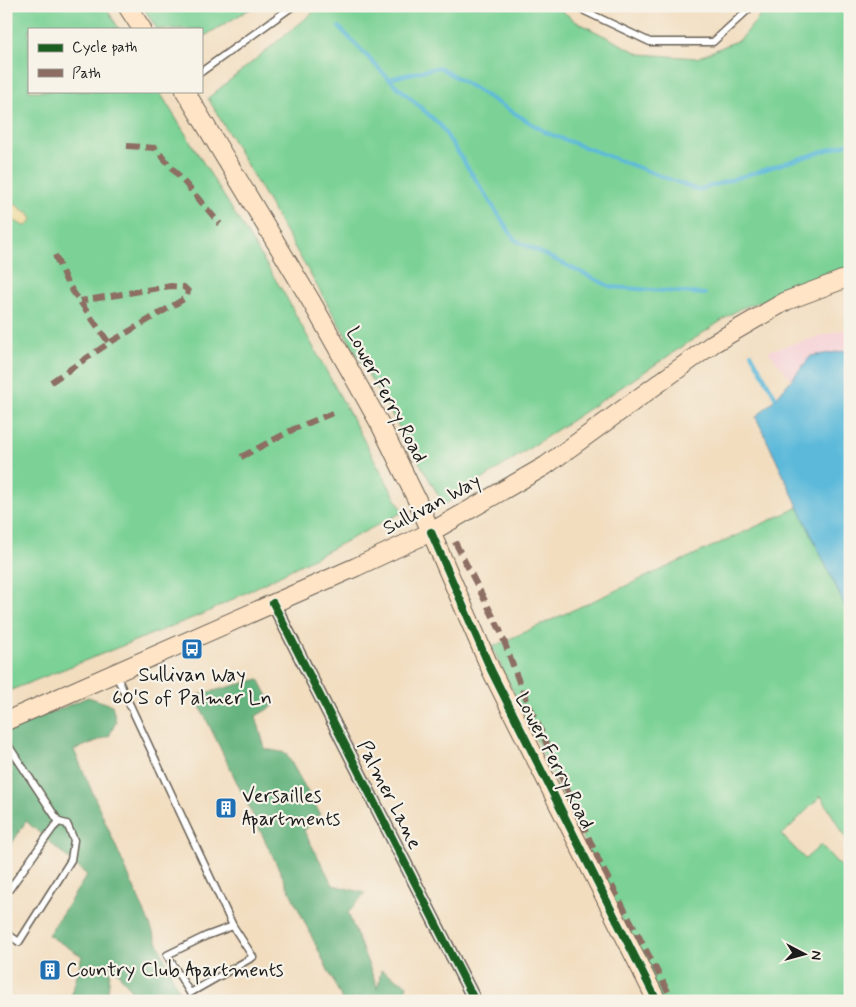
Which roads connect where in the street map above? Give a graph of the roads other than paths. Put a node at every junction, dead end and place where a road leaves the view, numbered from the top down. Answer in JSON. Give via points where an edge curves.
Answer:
{"nodes":[{"id":1,"x":127,"y":6,"type":"edge"},
{"id":2,"x":293,"y":6,"type":"edge"},
{"id":3,"x":574,"y":6,"type":"edge"},
{"id":4,"x":752,"y":6,"type":"edge"},
{"id":5,"x":141,"y":28,"type":"edge"},
{"id":6,"x":202,"y":71,"type":"edge"},
{"id":7,"x":186,"y":92,"type":"edge"},
{"id":8,"x":850,"y":277,"type":"edge"},
{"id":9,"x":431,"y":532,"type":"junction"},
{"id":10,"x":274,"y":603,"type":"junction"},
{"id":11,"x":115,"y":672,"type":"junction"},
{"id":12,"x":6,"y":721,"type":"edge"},
{"id":13,"x":6,"y":742,"type":"edge"},
{"id":14,"x":59,"y":822,"type":"junction"},
{"id":15,"x":6,"y":894,"type":"edge"},
{"id":16,"x":233,"y":926,"type":"junction"},
{"id":17,"x":6,"y":933,"type":"edge"},
{"id":18,"x":475,"y":1001,"type":"edge"},
{"id":19,"x":657,"y":1001,"type":"edge"}],
"edges":[{"from":1,"to":5,"type":"main road"},
{"from":2,"to":6,"type":"lane"},
{"from":3,"to":4,"type":"lane","via":[[650,42],[713,42]]},
{"from":7,"to":9,"type":"main road","name":"Lower Ferry Road","via":[[316,309],[380,424]]},
{"from":8,"to":9,"type":"main road","name":"Sullivan Way","via":[[786,301],[729,334],[544,466]]},
{"from":9,"to":10,"type":"main road","name":"Sullivan Way"},
{"from":9,"to":19,"type":"main road","name":"Lower Ferry Road","via":[[491,670]]},
{"from":10,"to":11,"type":"main road","name":"Sullivan Way"},
{"from":10,"to":18,"type":"street","name":"Palmer Lane"},
{"from":11,"to":12,"type":"main road","name":"Sullivan Way"},
{"from":11,"to":16,"type":"lane"},
{"from":13,"to":14,"type":"lane"},
{"from":14,"to":15,"type":"lane"},
{"from":14,"to":17,"type":"lane","via":[[67,824],[74,840],[70,860],[19,942]]},
{"from":16,"to":16,"type":"lane","via":[[253,957],[190,994],[167,955]]}]}
